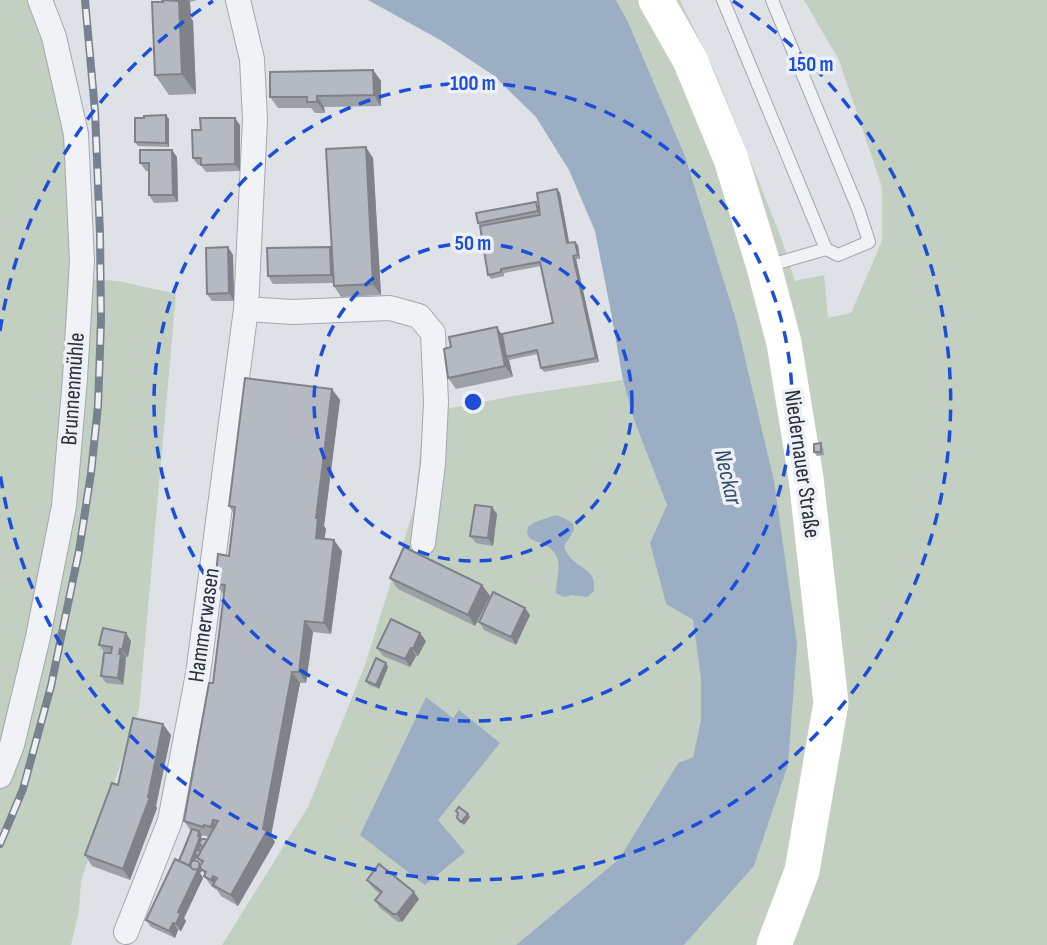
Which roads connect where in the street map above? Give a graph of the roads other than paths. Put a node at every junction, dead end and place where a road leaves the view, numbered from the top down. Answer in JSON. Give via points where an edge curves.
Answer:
{"nodes":[{"id":1,"x":40,"y":0,"type":"edge"},
{"id":2,"x":238,"y":0,"type":"edge"},
{"id":3,"x":656,"y":0,"type":"edge"},
{"id":4,"x":723,"y":0,"type":"edge"},
{"id":5,"x":772,"y":0,"type":"edge"},
{"id":6,"x":826,"y":249,"type":"junction"},
{"id":7,"x":764,"y":267,"type":"junction"},
{"id":8,"x":246,"y":309,"type":"junction"},
{"id":9,"x":423,"y":543,"type":"dead end"},
{"id":10,"x":0,"y":776,"type":"edge"},
{"id":11,"x":126,"y":932,"type":"dead end"},
{"id":12,"x":774,"y":945,"type":"edge"}],
"edges":[{"from":1,"to":10,"type":"street","name":"Brunnenmühle","via":[[54,37],[76,134],[82,261],[64,506],[38,637]]},
{"from":2,"to":8,"type":"street","name":"Hammerwasen","via":[[251,59],[255,119]]},
{"from":3,"to":7,"type":"main road","name":"Niedernauer Straße","via":[[690,60],[731,159]]},
{"from":4,"to":6,"type":"lane"},
{"from":5,"to":6,"type":"lane","via":[[869,242],[838,255]]},
{"from":6,"to":7,"type":"lane"},
{"from":7,"to":12,"type":"main road","name":"Niedernauer Straße","via":[[783,343],[806,478],[831,703],[802,870]]},
{"from":8,"to":9,"type":"street","via":[[390,308],[419,316],[433,333],[433,464]]},
{"from":8,"to":11,"type":"street","name":"Hammerwasen","via":[[198,674],[170,821]]}]}
